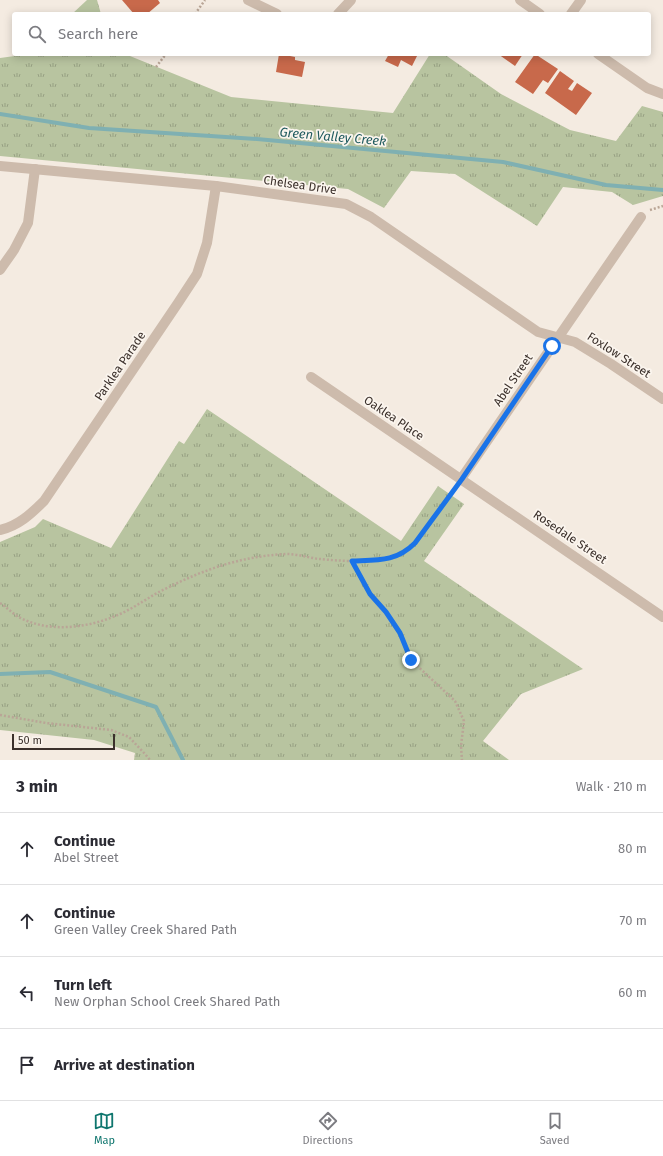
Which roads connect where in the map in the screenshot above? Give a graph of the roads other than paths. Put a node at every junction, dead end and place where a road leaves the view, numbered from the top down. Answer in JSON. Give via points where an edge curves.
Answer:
{"nodes":[{"id":1,"x":248,"y":0,"type":"edge"},
{"id":2,"x":351,"y":0,"type":"edge"},
{"id":3,"x":520,"y":0,"type":"edge"},
{"id":4,"x":581,"y":0,"type":"edge"},
{"id":5,"x":273,"y":12,"type":"edge"},
{"id":6,"x":340,"y":12,"type":"edge"},
{"id":7,"x":537,"y":12,"type":"edge"},
{"id":8,"x":572,"y":12,"type":"edge"},
{"id":9,"x":601,"y":56,"type":"edge"},
{"id":10,"x":663,"y":94,"type":"edge"},
{"id":11,"x":0,"y":166,"type":"edge"},
{"id":12,"x":35,"y":169,"type":"junction"},
{"id":13,"x":216,"y":186,"type":"junction"},
{"id":14,"x":641,"y":217,"type":"dead end"},
{"id":15,"x":0,"y":270,"type":"edge"},
{"id":16,"x":558,"y":338,"type":"junction"},
{"id":17,"x":311,"y":378,"type":"dead end"},
{"id":18,"x":663,"y":399,"type":"edge"},
{"id":19,"x":462,"y":479,"type":"junction"},
{"id":20,"x":0,"y":530,"type":"edge"},
{"id":21,"x":663,"y":617,"type":"edge"}],
"edges":[{"from":1,"to":5,"type":"street"},
{"from":2,"to":6,"type":"street"},
{"from":3,"to":7,"type":"street"},
{"from":4,"to":8,"type":"street"},
{"from":9,"to":10,"type":"street","via":[[648,88]]},
{"from":11,"to":12,"type":"street","name":"Chelsea Drive"},
{"from":12,"to":13,"type":"street","name":"Chelsea Drive"},
{"from":12,"to":15,"type":"street","via":[[28,223]]},
{"from":13,"to":16,"type":"street","name":"Chelsea Drive","via":[[346,204],[371,217],[538,332]]},
{"from":13,"to":20,"type":"street","name":"Parklea Parade","via":[[208,243],[197,274],[44,502],[28,517]]},
{"from":14,"to":16,"type":"street","name":"Abel Street"},
{"from":16,"to":18,"type":"street","name":"Foxlow Street","via":[[575,342]]},
{"from":16,"to":19,"type":"street","name":"Abel Street"},
{"from":17,"to":19,"type":"street","name":"Oaklea Place"},
{"from":19,"to":21,"type":"street","name":"Rosedale Street"}]}
